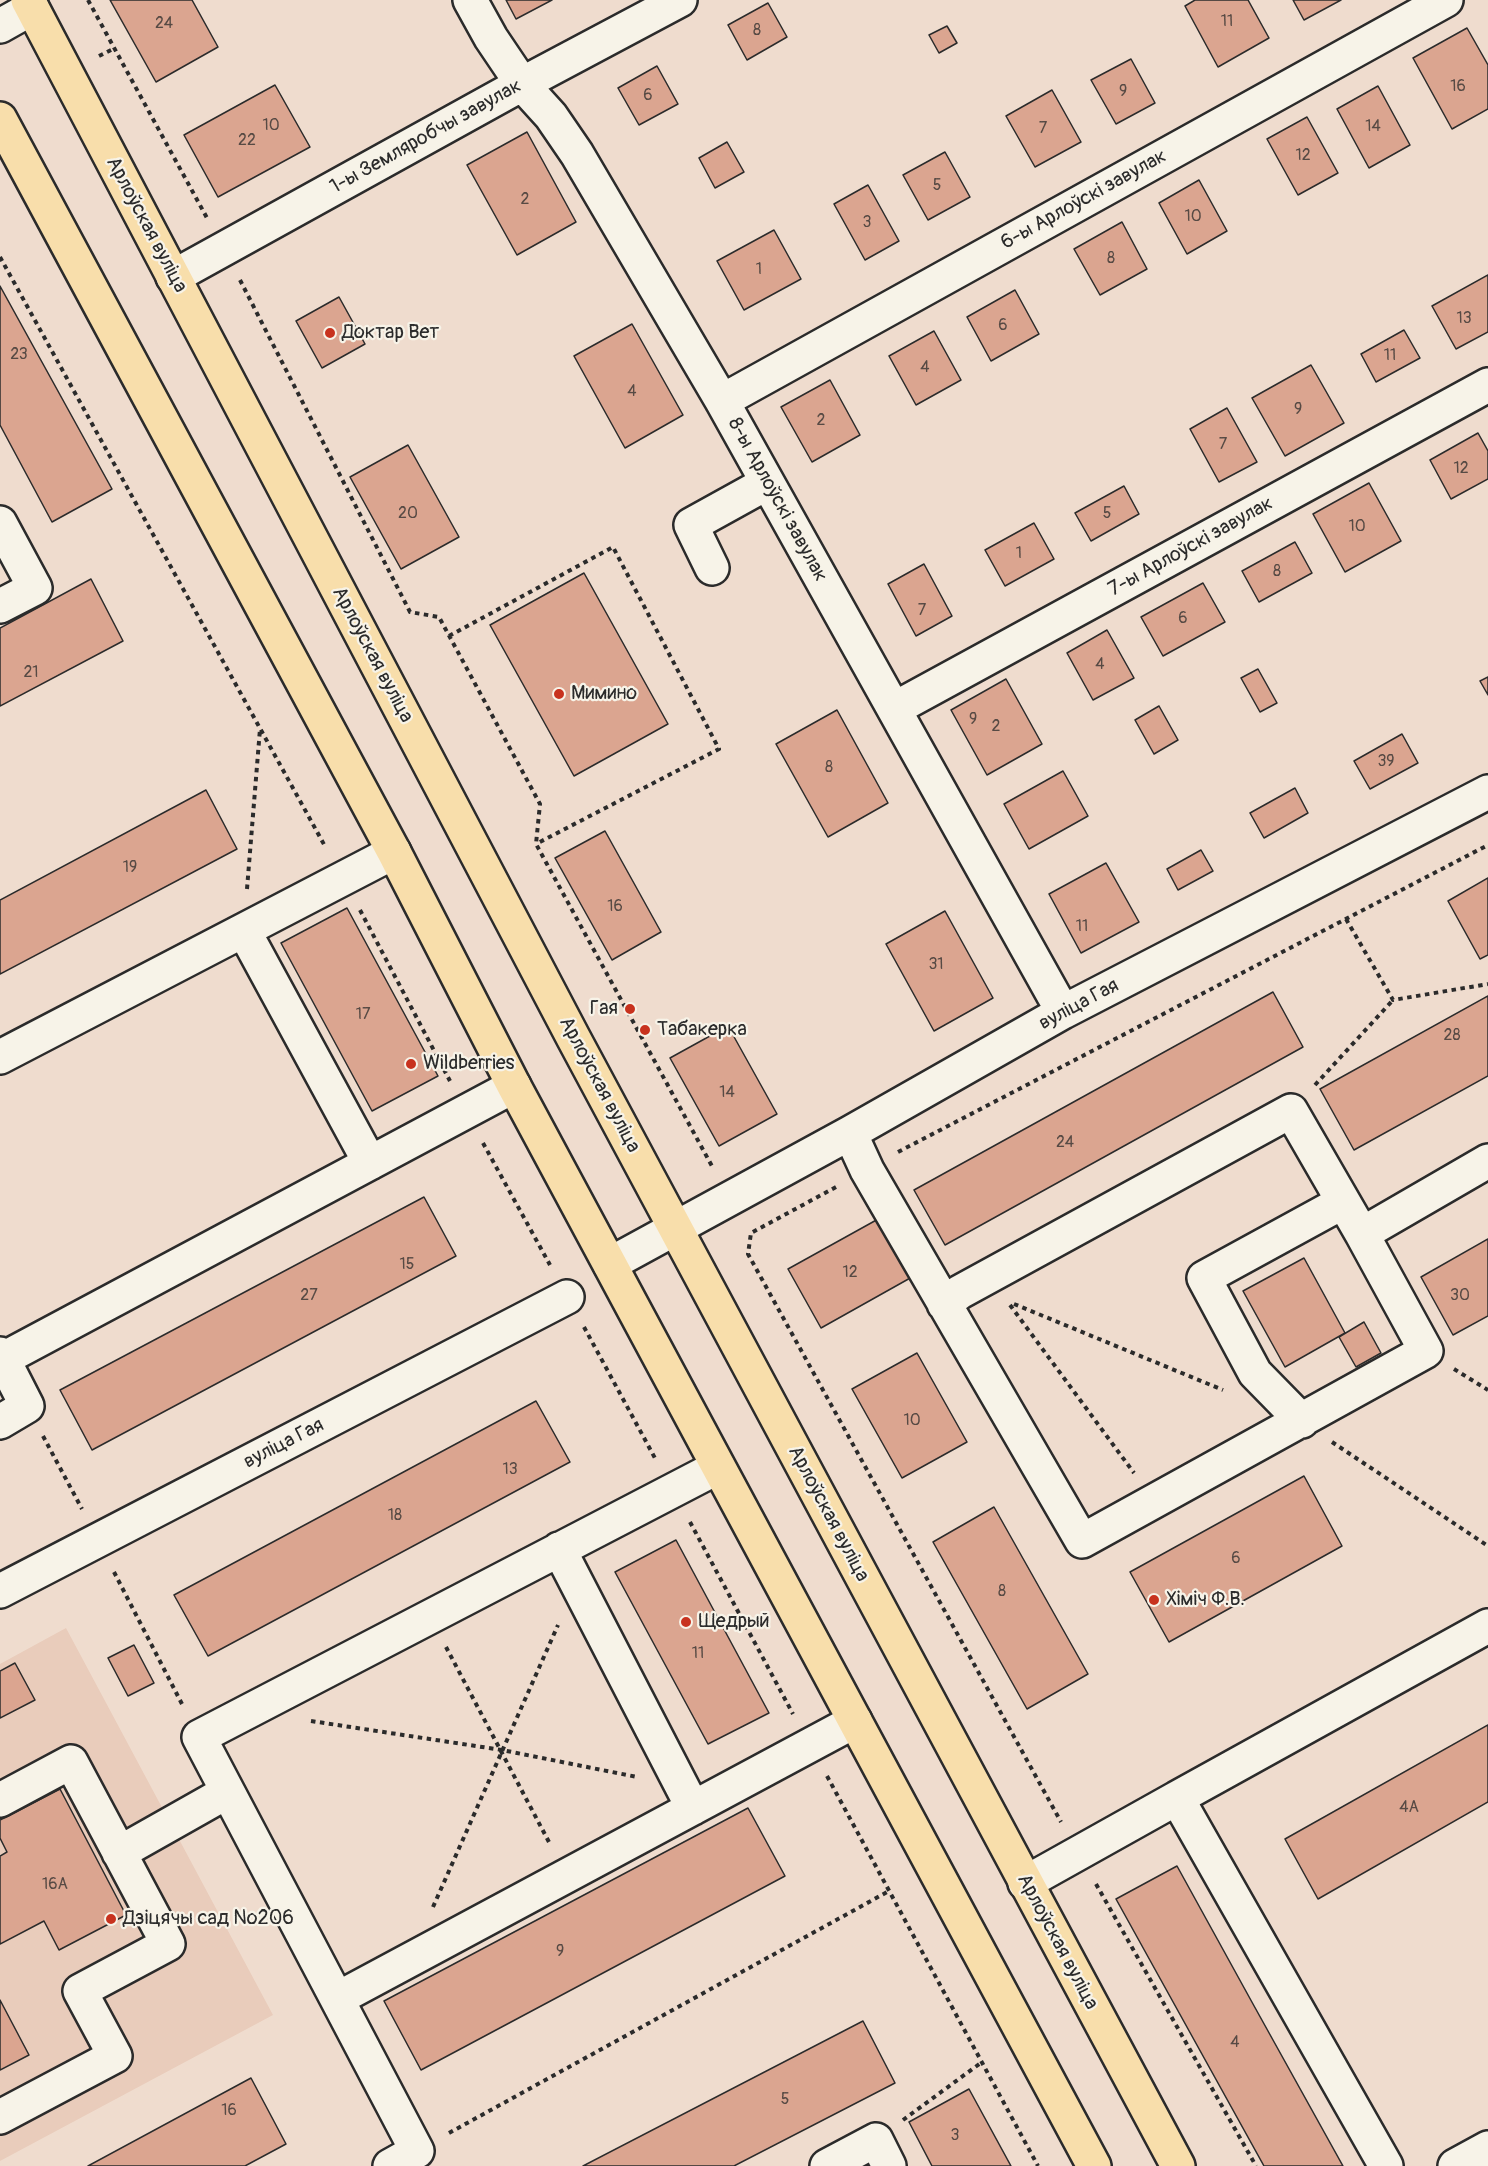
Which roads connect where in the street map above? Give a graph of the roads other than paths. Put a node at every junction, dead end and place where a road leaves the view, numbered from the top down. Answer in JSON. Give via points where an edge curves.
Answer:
{"nodes":[{"id":1,"x":470,"y":0,"type":"edge"},
{"id":2,"x":680,"y":0,"type":"edge"},
{"id":3,"x":1446,"y":0,"type":"edge"},
{"id":4,"x":30,"y":4,"type":"edge"},
{"id":5,"x":0,"y":26,"type":"edge"},
{"id":6,"x":522,"y":84,"type":"junction"},
{"id":7,"x":0,"y":119,"type":"edge"},
{"id":8,"x":173,"y":278,"type":"junction"},
{"id":9,"x":1488,"y":385,"type":"edge"},
{"id":10,"x":722,"y":401,"type":"junction"},
{"id":11,"x":767,"y":483,"type":"junction"},
{"id":12,"x":0,"y":523,"type":"edge"},
{"id":13,"x":712,"y":568,"type":"dead end"},
{"id":14,"x":0,"y":606,"type":"edge"},
{"id":15,"x":894,"y":709,"type":"junction"},
{"id":16,"x":1488,"y":792,"type":"edge"},
{"id":17,"x":394,"y":852,"type":"junction"},
{"id":18,"x":244,"y":931,"type":"junction"},
{"id":19,"x":1063,"y":1012,"type":"junction"},
{"id":20,"x":0,"y":1057,"type":"edge"},
{"id":21,"x":514,"y":1086,"type":"junction"},
{"id":22,"x":850,"y":1133,"type":"junction"},
{"id":23,"x":1488,"y":1161,"type":"edge"},
{"id":24,"x":370,"y":1163,"type":"junction"},
{"id":25,"x":1343,"y":1202,"type":"junction"},
{"id":26,"x":675,"y":1227,"type":"junction"},
{"id":27,"x":1362,"y":1234,"type":"junction"},
{"id":28,"x":610,"y":1264,"type":"junction"},
{"id":29,"x":567,"y":1297,"type":"road end"},
{"id":30,"x":944,"y":1304,"type":"junction"},
{"id":31,"x":1,"y":1356,"type":"edge"},
{"id":32,"x":1302,"y":1421,"type":"junction"},
{"id":33,"x":0,"y":1422,"type":"edge"},
{"id":34,"x":718,"y":1467,"type":"junction"},
{"id":35,"x":559,"y":1549,"type":"junction"},
{"id":36,"x":0,"y":1592,"type":"edge"},
{"id":37,"x":1488,"y":1626,"type":"edge"},
{"id":38,"x":855,"y":1720,"type":"junction"},
{"id":39,"x":227,"y":1791,"type":"junction"},
{"id":40,"x":688,"y":1797,"type":"junction"},
{"id":41,"x":1177,"y":1798,"type":"junction"},
{"id":42,"x":0,"y":1800,"type":"edge"},
{"id":43,"x":119,"y":1853,"type":"junction"},
{"id":44,"x":1025,"y":1883,"type":"junction"},
{"id":45,"x":337,"y":1999,"type":"junction"},
{"id":46,"x":0,"y":2117,"type":"edge"},
{"id":47,"x":1488,"y":2148,"type":"edge"},
{"id":48,"x":882,"y":2153,"type":"edge"},
{"id":49,"x":410,"y":2161,"type":"edge"},
{"id":50,"x":827,"y":2166,"type":"edge"},
{"id":51,"x":1094,"y":2166,"type":"edge"},
{"id":52,"x":1178,"y":2166,"type":"edge"},
{"id":53,"x":1386,"y":2166,"type":"edge"},
{"id":54,"x":1455,"y":2166,"type":"edge"}],
"edges":[{"from":1,"to":6,"type":"street","name":"8-ы Арлоўскі завулак"},
{"from":2,"to":6,"type":"street","name":"1-ы Земляробчы завулак"},
{"from":3,"to":10,"type":"street","name":"6-ы Арлоўскі завулак"},
{"from":4,"to":5,"type":"street"},
{"from":4,"to":8,"type":"main road","name":"Арлоўская вуліца"},
{"from":6,"to":8,"type":"street","name":"1-ы Земляробчы завулак"},
{"from":6,"to":10,"type":"street","name":"8-ы Арлоўскі завулак","via":[[551,116],[577,154]]},
{"from":7,"to":17,"type":"main road"},
{"from":8,"to":26,"type":"main road","name":"Арлоўская вуліца"},
{"from":9,"to":15,"type":"street","name":"7-ы Арлоўскі завулак"},
{"from":10,"to":11,"type":"street","name":"8-ы Арлоўскі завулак"},
{"from":11,"to":13,"type":"street","via":[[691,525]]},
{"from":11,"to":15,"type":"street","name":"8-ы Арлоўскі завулак"},
{"from":12,"to":14,"type":"street","via":[[35,588]]},
{"from":15,"to":19,"type":"street","name":"8-ы Арлоўскі завулак"},
{"from":16,"to":19,"type":"street","name":"вуліца Гая"},
{"from":17,"to":18,"type":"street"},
{"from":17,"to":21,"type":"main road"},
{"from":18,"to":20,"type":"street"},
{"from":18,"to":24,"type":"street"},
{"from":19,"to":22,"type":"street","name":"вуліца Гая"},
{"from":21,"to":24,"type":"street"},
{"from":21,"to":28,"type":"main road"},
{"from":22,"to":26,"type":"street","name":"вуліца Гая"},
{"from":22,"to":30,"type":"street"},
{"from":23,"to":27,"type":"street"},
{"from":24,"to":31,"type":"street"},
{"from":25,"to":27,"type":"street"},
{"from":25,"to":30,"type":"street","via":[[1291,1111]]},
{"from":25,"to":32,"type":"street","via":[[1204,1278],[1255,1373]]},
{"from":26,"to":28,"type":"street","name":"вуліца Гая"},
{"from":26,"to":44,"type":"main road","name":"Арлоўская вуліца"},
{"from":27,"to":32,"type":"street","via":[[1426,1352]]},
{"from":28,"to":34,"type":"main road"},
{"from":29,"to":36,"type":"street","name":"вуліца Гая"},
{"from":30,"to":32,"type":"street","via":[[1082,1541]]},
{"from":31,"to":33,"type":"street","via":[[27,1406]]},
{"from":34,"to":35,"type":"street"},
{"from":34,"to":38,"type":"main road"},
{"from":35,"to":39,"type":"street","via":[[199,1737]]},
{"from":35,"to":40,"type":"street"},
{"from":37,"to":41,"type":"street"},
{"from":38,"to":40,"type":"street","via":[[810,1745]]},
{"from":38,"to":51,"type":"main road"},
{"from":39,"to":43,"type":"street"},
{"from":39,"to":45,"type":"street"},
{"from":40,"to":45,"type":"street","via":[[566,1876]]},
{"from":41,"to":44,"type":"street"},
{"from":41,"to":53,"type":"street"},
{"from":42,"to":43,"type":"street","via":[[71,1762]]},
{"from":43,"to":46,"type":"street","via":[[168,1944],[80,1991],[115,2056]]},
{"from":44,"to":52,"type":"main road","name":"Арлоўская вуліца"},
{"from":45,"to":49,"type":"street"},
{"from":47,"to":54,"type":"street"},
{"from":48,"to":50,"type":"street"}]}
